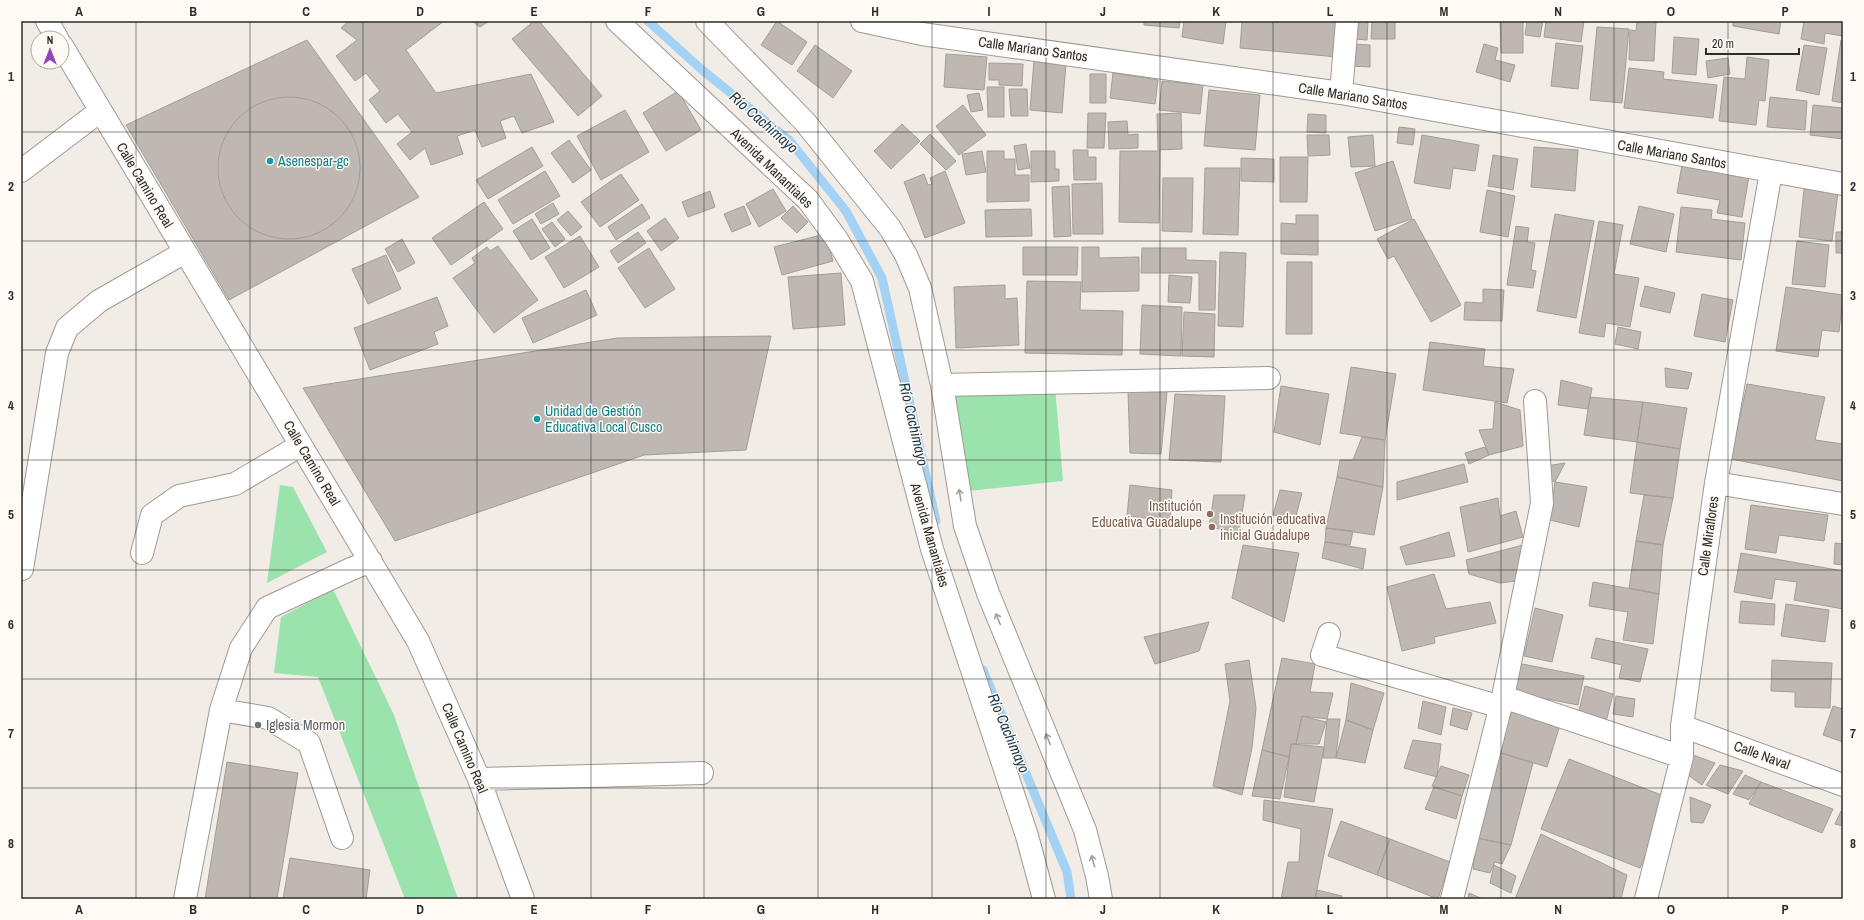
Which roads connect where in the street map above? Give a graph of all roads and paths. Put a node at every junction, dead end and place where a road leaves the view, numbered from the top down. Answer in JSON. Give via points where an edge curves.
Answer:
{"nodes":[{"id":1,"x":47,"y":21,"type":"edge"},
{"id":2,"x":617,"y":21,"type":"edge"},
{"id":3,"x":707,"y":21,"type":"edge"},
{"id":4,"x":865,"y":21,"type":"edge"},
{"id":5,"x":1347,"y":21,"type":"edge"},
{"id":6,"x":52,"y":30,"type":"edge"},
{"id":7,"x":70,"y":59,"type":"edge"},
{"id":8,"x":1341,"y":93,"type":"junction"},
{"id":9,"x":100,"y":110,"type":"junction"},
{"id":10,"x":24,"y":162,"type":"edge"},
{"id":11,"x":1771,"y":172,"type":"junction"},
{"id":12,"x":1843,"y":184,"type":"edge"},
{"id":13,"x":185,"y":252,"type":"junction"},
{"id":14,"x":1269,"y":378,"type":"dead end"},
{"id":15,"x":942,"y":385,"type":"junction"},
{"id":16,"x":1535,"y":401,"type":"dead end"},
{"id":17,"x":301,"y":445,"type":"junction"},
{"id":18,"x":1716,"y":483,"type":"junction"},
{"id":19,"x":1843,"y":504,"type":"edge"},
{"id":20,"x":142,"y":552,"type":"dead end"},
{"id":21,"x":371,"y":561,"type":"junction"},
{"id":22,"x":22,"y":569,"type":"dead end"},
{"id":23,"x":1329,"y":634,"type":"dead end"},
{"id":24,"x":1502,"y":702,"type":"junction"},
{"id":25,"x":221,"y":710,"type":"junction"},
{"id":26,"x":1682,"y":726,"type":"junction"},
{"id":27,"x":1682,"y":757,"type":"junction"},
{"id":28,"x":702,"y":773,"type":"dead end"},
{"id":29,"x":479,"y":779,"type":"junction"},
{"id":30,"x":1843,"y":784,"type":"edge"},
{"id":31,"x":342,"y":838,"type":"dead end"},
{"id":32,"x":185,"y":899,"type":"edge"},
{"id":33,"x":523,"y":899,"type":"edge"},
{"id":34,"x":1044,"y":899,"type":"edge"},
{"id":35,"x":1101,"y":899,"type":"edge"},
{"id":36,"x":1452,"y":899,"type":"edge"},
{"id":37,"x":1646,"y":899,"type":"edge"}],
"edges":[{"from":1,"to":6,"type":"street"},
{"from":2,"to":34,"type":"street","name":"Avenida Manantiales","via":[[808,200],[836,238],[862,281],[932,549],[1027,836]]},
{"from":3,"to":15,"type":"street","via":[[805,122],[890,228],[906,255],[920,288]]},
{"from":4,"to":8,"type":"street","name":"Calle Mariano Santos","via":[[922,34]]},
{"from":5,"to":8,"type":"street"},
{"from":7,"to":9,"type":"street","name":"Calle Camino Real"},
{"from":8,"to":11,"type":"street","name":"Calle Mariano Santos"},
{"from":9,"to":10,"type":"street"},
{"from":9,"to":13,"type":"street","name":"Calle Camino Real"},
{"from":11,"to":12,"type":"street","name":"Calle Mariano Santos"},
{"from":11,"to":18,"type":"street","name":"Calle Miraflores"},
{"from":13,"to":17,"type":"street","name":"Calle Camino Real"},
{"from":13,"to":22,"type":"street","via":[[99,301],[67,328],[57,353]]},
{"from":14,"to":15,"type":"street"},
{"from":35,"to":15,"type":"street","one_way":true,"via":[[1098,876],[1085,830],[988,593],[965,526]]},
{"from":16,"to":24,"type":"street","via":[[1542,503]]},
{"from":17,"to":20,"type":"street","via":[[234,484],[179,496],[152,516]]},
{"from":17,"to":21,"type":"street","name":"Calle Camino Real"},
{"from":18,"to":19,"type":"street"},
{"from":18,"to":26,"type":"street","name":"Calle Miraflores"},
{"from":21,"to":25,"type":"street","via":[[267,608],[241,648]]},
{"from":21,"to":29,"type":"street","name":"Calle Camino Real","via":[[418,641]]},
{"from":23,"to":24,"type":"street","via":[[1322,655]]},
{"from":24,"to":27,"type":"street"},
{"from":24,"to":36,"type":"street"},
{"from":25,"to":31,"type":"street","via":[[268,718],[309,743]]},
{"from":25,"to":32,"type":"street"},
{"from":26,"to":27,"type":"street","name":"Calle Miraflores"},
{"from":26,"to":30,"type":"street","name":"Calle Naval"},
{"from":27,"to":37,"type":"street","name":"Calle Miraflores"},
{"from":28,"to":29,"type":"street"},
{"from":29,"to":33,"type":"street","name":"Calle Camino Real"}]}
